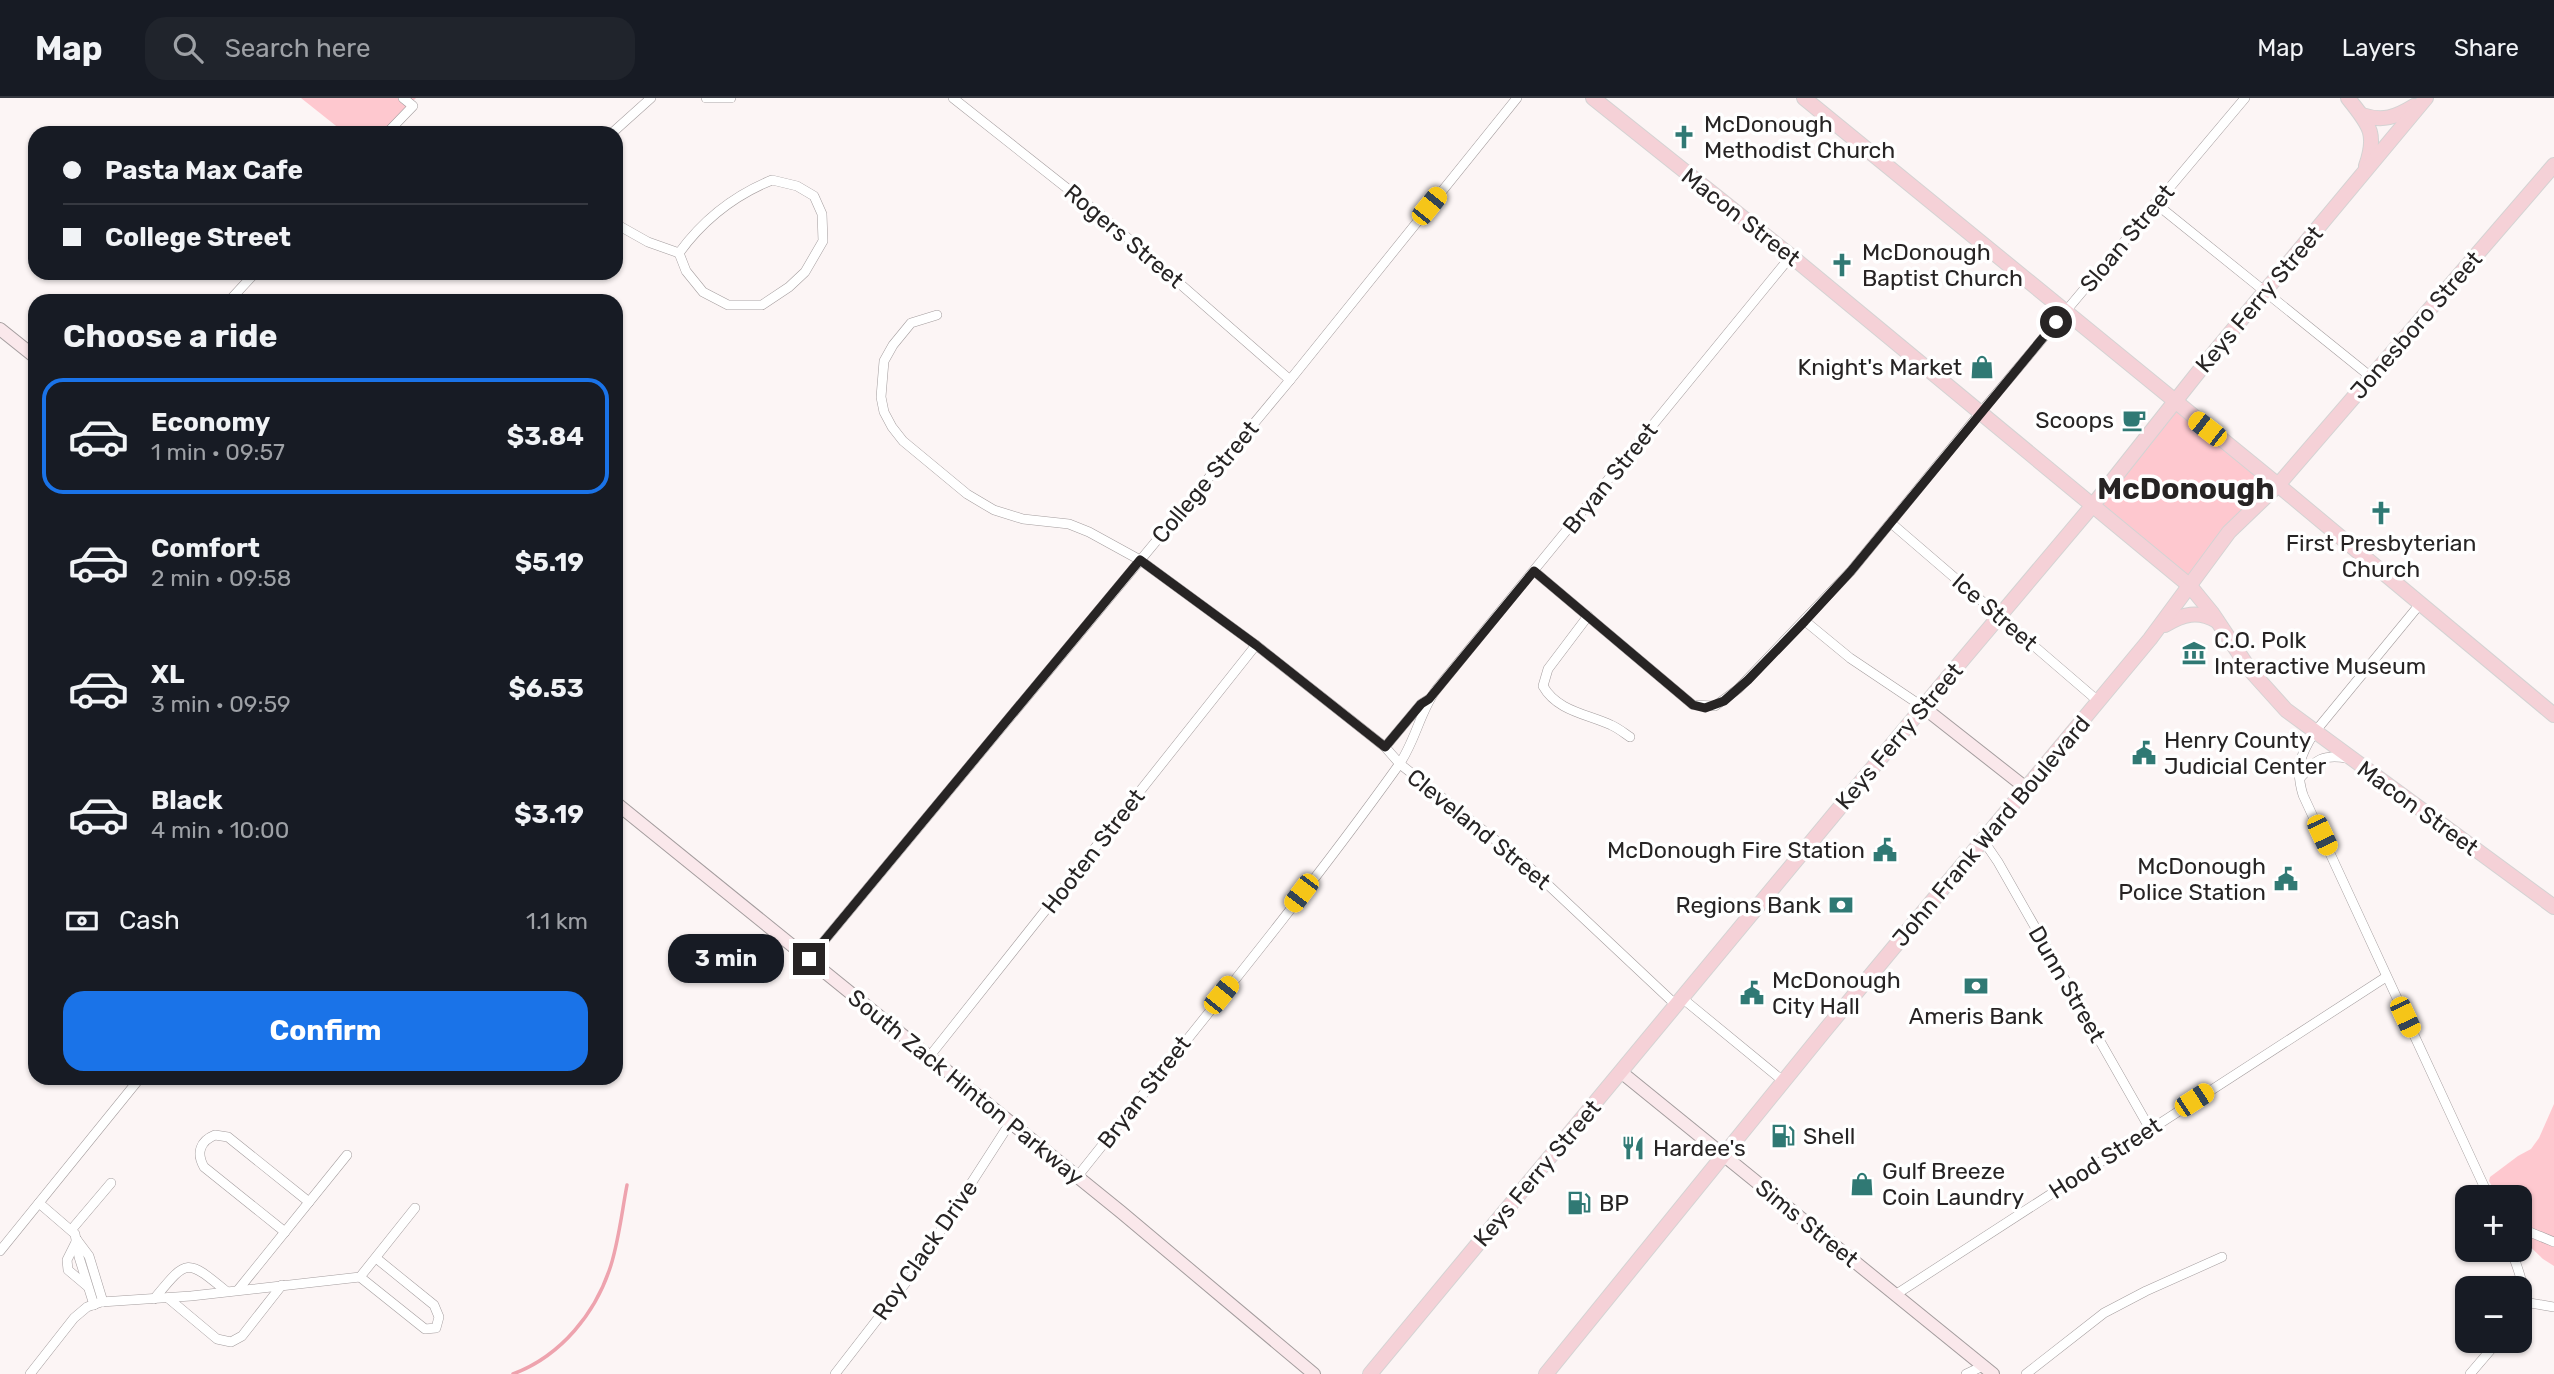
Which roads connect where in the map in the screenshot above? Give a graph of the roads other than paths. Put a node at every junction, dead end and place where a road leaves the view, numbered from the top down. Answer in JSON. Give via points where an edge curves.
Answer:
{"nodes":[{"id":1,"x":403,"y":98,"type":"edge"},
{"id":2,"x":651,"y":98,"type":"edge"},
{"id":3,"x":706,"y":98,"type":"edge"},
{"id":4,"x":731,"y":98,"type":"edge"},
{"id":5,"x":953,"y":98,"type":"edge"},
{"id":6,"x":1517,"y":98,"type":"edge"},
{"id":7,"x":1593,"y":98,"type":"edge"},
{"id":8,"x":1804,"y":98,"type":"edge"},
{"id":9,"x":2245,"y":98,"type":"edge"},
{"id":10,"x":2348,"y":98,"type":"edge"},
{"id":11,"x":2425,"y":99,"type":"edge"},
{"id":12,"x":2362,"y":115,"type":"junction"},
{"id":13,"x":394,"y":126,"type":"edge"},
{"id":14,"x":620,"y":126,"type":"edge"},
{"id":15,"x":2554,"y":165,"type":"edge"},
{"id":16,"x":2365,"y":171,"type":"junction"},
{"id":17,"x":2155,"y":203,"type":"junction"},
{"id":18,"x":623,"y":228,"type":"edge"},
{"id":19,"x":679,"y":253,"type":"junction"},
{"id":20,"x":1791,"y":256,"type":"junction"},
{"id":21,"x":248,"y":280,"type":"edge"},
{"id":22,"x":2263,"y":292,"type":"junction"},
{"id":23,"x":236,"y":294,"type":"edge"},
{"id":24,"x":2064,"y":312,"type":"junction"},
{"id":25,"x":937,"y":314,"type":"dead end"},
{"id":26,"x":0,"y":329,"type":"edge"},
{"id":27,"x":28,"y":351,"type":"edge"},
{"id":28,"x":2371,"y":377,"type":"junction"},
{"id":29,"x":1290,"y":380,"type":"junction"},
{"id":30,"x":2174,"y":402,"type":"junction"},
{"id":31,"x":1981,"y":412,"type":"junction"},
{"id":32,"x":2278,"y":485,"type":"junction"},
{"id":33,"x":2093,"y":505,"type":"junction"},
{"id":34,"x":1891,"y":523,"type":"junction"},
{"id":35,"x":1140,"y":560,"type":"junction"},
{"id":36,"x":1534,"y":571,"type":"junction"},
{"id":37,"x":2190,"y":586,"type":"junction"},
{"id":38,"x":2420,"y":604,"type":"junction"},
{"id":39,"x":1999,"y":616,"type":"junction"},
{"id":40,"x":1588,"y":617,"type":"junction"},
{"id":41,"x":1805,"y":621,"type":"junction"},
{"id":42,"x":2218,"y":622,"type":"junction"},
{"id":43,"x":2157,"y":629,"type":"junction"},
{"id":44,"x":1256,"y":645,"type":"junction"},
{"id":45,"x":1429,"y":699,"type":"junction"},
{"id":46,"x":2098,"y":701,"type":"junction"},
{"id":47,"x":1923,"y":707,"type":"junction"},
{"id":48,"x":2554,"y":715,"type":"edge"},
{"id":49,"x":2314,"y":733,"type":"junction"},
{"id":50,"x":1630,"y":737,"type":"dead end"},
{"id":51,"x":1385,"y":747,"type":"junction"},
{"id":52,"x":2350,"y":759,"type":"junction"},
{"id":53,"x":1400,"y":764,"type":"junction"},
{"id":54,"x":2299,"y":780,"type":"junction"},
{"id":55,"x":2026,"y":788,"type":"junction"},
{"id":56,"x":623,"y":809,"type":"edge"},
{"id":57,"x":1983,"y":840,"type":"junction"},
{"id":58,"x":2554,"y":907,"type":"edge"},
{"id":59,"x":809,"y":959,"type":"junction"},
{"id":60,"x":2386,"y":977,"type":"junction"},
{"id":61,"x":1679,"y":1001,"type":"junction"},
{"id":62,"x":929,"y":1058,"type":"junction"},
{"id":63,"x":1620,"y":1072,"type":"junction"},
{"id":64,"x":1783,"y":1081,"type":"junction"},
{"id":65,"x":133,"y":1085,"type":"edge"},
{"id":66,"x":1010,"y":1123,"type":"junction"},
{"id":67,"x":2150,"y":1129,"type":"junction"},
{"id":68,"x":347,"y":1155,"type":"dead end"},
{"id":69,"x":1723,"y":1155,"type":"junction"},
{"id":70,"x":1077,"y":1177,"type":"junction"},
{"id":71,"x":111,"y":1183,"type":"dead end"},
{"id":72,"x":2482,"y":1185,"type":"edge"},
{"id":73,"x":309,"y":1202,"type":"junction"},
{"id":74,"x":39,"y":1203,"type":"junction"},
{"id":75,"x":415,"y":1208,"type":"dead end"},
{"id":76,"x":72,"y":1229,"type":"junction"},
{"id":77,"x":285,"y":1232,"type":"junction"},
{"id":78,"x":2532,"y":1233,"type":"edge"},
{"id":79,"x":77,"y":1240,"type":"junction"},
{"id":80,"x":2554,"y":1241,"type":"edge"},
{"id":81,"x":0,"y":1251,"type":"edge"},
{"id":82,"x":2222,"y":1257,"type":"dead end"},
{"id":83,"x":376,"y":1258,"type":"junction"},
{"id":84,"x":360,"y":1278,"type":"junction"},
{"id":85,"x":282,"y":1285,"type":"junction"},
{"id":86,"x":87,"y":1287,"type":"junction"},
{"id":87,"x":238,"y":1290,"type":"junction"},
{"id":88,"x":226,"y":1291,"type":"junction"},
{"id":89,"x":1895,"y":1295,"type":"junction"},
{"id":90,"x":168,"y":1298,"type":"junction"},
{"id":91,"x":154,"y":1299,"type":"junction"},
{"id":92,"x":98,"y":1303,"type":"junction"},
{"id":93,"x":2532,"y":1306,"type":"edge"},
{"id":94,"x":2554,"y":1307,"type":"edge"},
{"id":95,"x":2489,"y":1353,"type":"edge"},
{"id":96,"x":1988,"y":1370,"type":"edge"},
{"id":97,"x":30,"y":1374,"type":"edge"},
{"id":98,"x":835,"y":1374,"type":"edge"},
{"id":99,"x":1314,"y":1374,"type":"edge"},
{"id":100,"x":1370,"y":1374,"type":"edge"},
{"id":101,"x":1546,"y":1374,"type":"edge"},
{"id":102,"x":1966,"y":1374,"type":"edge"},
{"id":103,"x":2026,"y":1374,"type":"edge"},
{"id":104,"x":2470,"y":1374,"type":"edge"}],
"edges":[{"from":1,"to":13,"type":"street","via":[[414,106]]},
{"from":2,"to":14,"type":"street"},
{"from":3,"to":4,"type":"street"},
{"from":5,"to":29,"type":"street","name":"Rogers Street","via":[[1107,220]]},
{"from":6,"to":29,"type":"street","name":"College Street"},
{"from":7,"to":20,"type":"main road","name":"Macon Street"},
{"from":8,"to":24,"type":"main road"},
{"from":9,"to":17,"type":"street","name":"Sloan Street"},
{"from":10,"to":12,"type":"main road"},
{"from":11,"to":12,"type":"main road","via":[[2389,118]]},
{"from":11,"to":16,"type":"main road","name":"Keys Ferry Street"},
{"from":12,"to":16,"type":"main road","via":[[2372,137]]},
{"from":15,"to":28,"type":"main road","name":"Jonesboro Street"},
{"from":16,"to":22,"type":"main road","name":"Keys Ferry Street"},
{"from":17,"to":22,"type":"street"},
{"from":17,"to":24,"type":"street","name":"Sloan Street"},
{"from":18,"to":19,"type":"street"},
{"from":19,"to":19,"type":"street","via":[[703,292],[727,306],[762,306],[805,272],[823,241],[822,214],[814,196],[772,180],[736,199],[696,230]]},
{"from":20,"to":31,"type":"main road","name":"Macon Street"},
{"from":20,"to":36,"type":"street","name":"Bryan Street"},
{"from":21,"to":23,"type":"street"},
{"from":22,"to":28,"type":"street"},
{"from":22,"to":30,"type":"main road","name":"Keys Ferry Street"},
{"from":24,"to":30,"type":"main road"},
{"from":24,"to":31,"type":"street","name":"Sloan Street"},
{"from":25,"to":35,"type":"street","name":"Cleveland Street","via":[[911,323],[884,361],[884,412],[903,441],[967,494],[994,510],[1023,519],[1069,524]]},
{"from":26,"to":27,"type":"main road"},
{"from":28,"to":32,"type":"main road","name":"Jonesboro Street"},
{"from":29,"to":35,"type":"street","name":"College Street"},
{"from":30,"to":32,"type":"main road"},
{"from":30,"to":33,"type":"main road","name":"Keys Ferry Street"},
{"from":31,"to":33,"type":"main road","name":"Macon Street"},
{"from":31,"to":34,"type":"street","name":"Sloan Street"},
{"from":32,"to":37,"type":"main road","name":"John Frank Ward Boulevard","via":[[2229,532]]},
{"from":32,"to":38,"type":"main road"},
{"from":33,"to":37,"type":"main road","name":"Macon Street"},
{"from":33,"to":39,"type":"main road","name":"Keys Ferry Street"},
{"from":34,"to":39,"type":"street","name":"Ice Street"},
{"from":34,"to":41,"type":"street","name":"Sloan Street"},
{"from":35,"to":44,"type":"street","name":"Cleveland Street"},
{"from":35,"to":59,"type":"street","name":"College Street"},
{"from":36,"to":40,"type":"street","name":"Sloan Street"},
{"from":36,"to":45,"type":"street","name":"Bryan Street"},
{"from":37,"to":42,"type":"main road","name":"Macon Street"},
{"from":37,"to":43,"type":"main road","name":"John Frank Ward Boulevard"},
{"from":38,"to":48,"type":"main road"},
{"from":38,"to":49,"type":"street"},
{"from":39,"to":46,"type":"street","name":"Ice Street"},
{"from":39,"to":47,"type":"main road","name":"Keys Ferry Street"},
{"from":40,"to":41,"type":"street","name":"Sloan Street","via":[[1693,705],[1705,708],[1738,689]]},
{"from":40,"to":50,"type":"street","via":[[1548,669],[1543,686],[1558,702]]},
{"from":41,"to":47,"type":"street"},
{"from":42,"to":43,"type":"main road","via":[[2207,615],[2190,614]]},
{"from":42,"to":49,"type":"main road","name":"Macon Street","via":[[2264,688]]},
{"from":43,"to":46,"type":"main road","name":"John Frank Ward Boulevard"},
{"from":44,"to":51,"type":"street","name":"Cleveland Street"},
{"from":44,"to":62,"type":"street","name":"Hooten Street"},
{"from":45,"to":51,"type":"street","name":"Bryan Street"},
{"from":45,"to":53,"type":"street","name":"Bryan Street"},
{"from":46,"to":55,"type":"main road","name":"John Frank Ward Boulevard"},
{"from":47,"to":55,"type":"main road"},
{"from":47,"to":61,"type":"main road","name":"Keys Ferry Street"},
{"from":49,"to":52,"type":"main road","name":"Macon Street"},
{"from":49,"to":54,"type":"street","via":[[2301,753]]},
{"from":51,"to":53,"type":"street","name":"Cleveland Street"},
{"from":52,"to":54,"type":"street","via":[[2320,758]]},
{"from":52,"to":58,"type":"main road","name":"Macon Street"},
{"from":53,"to":61,"type":"street","name":"Cleveland Street","via":[[1528,866]]},
{"from":53,"to":70,"type":"street","name":"Bryan Street"},
{"from":54,"to":60,"type":"street"},
{"from":55,"to":57,"type":"main road","name":"John Frank Ward Boulevard"},
{"from":56,"to":59,"type":"main road","name":"South Zack Hinton Parkway"},
{"from":57,"to":64,"type":"main road","name":"John Frank Ward Boulevard"},
{"from":57,"to":67,"type":"street","name":"Dunn Street"},
{"from":59,"to":62,"type":"main road","name":"South Zack Hinton Parkway"},
{"from":60,"to":67,"type":"street","name":"Hood Street"},
{"from":60,"to":72,"type":"street"},
{"from":61,"to":63,"type":"main road","name":"Keys Ferry Street"},
{"from":61,"to":64,"type":"street","name":"Cleveland Street"},
{"from":62,"to":66,"type":"main road","name":"South Zack Hinton Parkway"},
{"from":63,"to":69,"type":"main road","name":"Sims Street"},
{"from":63,"to":100,"type":"main road","name":"Keys Ferry Street"},
{"from":64,"to":69,"type":"main road","name":"John Frank Ward Boulevard"},
{"from":65,"to":74,"type":"street"},
{"from":66,"to":70,"type":"main road","name":"South Zack Hinton Parkway"},
{"from":66,"to":98,"type":"street","name":"Roy Clack Drive","via":[[914,1272]]},
{"from":67,"to":89,"type":"street","name":"Hood Street"},
{"from":68,"to":73,"type":"street"},
{"from":69,"to":89,"type":"main road","name":"Sims Street"},
{"from":69,"to":101,"type":"main road","name":"John Frank Ward Boulevard"},
{"from":70,"to":99,"type":"main road","name":"South Zack Hinton Parkway"},
{"from":71,"to":76,"type":"street"},
{"from":73,"to":77,"type":"street"},
{"from":73,"to":77,"type":"street","via":[[230,1138],[215,1135],[205,1141],[199,1153],[204,1167]]},
{"from":74,"to":76,"type":"street"},
{"from":74,"to":81,"type":"street"},
{"from":75,"to":83,"type":"street"},
{"from":76,"to":79,"type":"street"},
{"from":77,"to":87,"type":"street"},
{"from":78,"to":80,"type":"street"},
{"from":79,"to":86,"type":"street"},
{"from":79,"to":86,"type":"street","via":[[67,1260],[68,1270]]},
{"from":79,"to":92,"type":"street","via":[[89,1256]]},
{"from":82,"to":103,"type":"street","via":[[2104,1313]]},
{"from":83,"to":84,"type":"street"},
{"from":83,"to":84,"type":"street","via":[[434,1305],[439,1317],[435,1328],[425,1329]]},
{"from":84,"to":85,"type":"street"},
{"from":85,"to":87,"type":"street"},
{"from":85,"to":90,"type":"street","via":[[242,1336],[231,1342],[217,1339]]},
{"from":86,"to":92,"type":"street"},
{"from":87,"to":88,"type":"street"},
{"from":88,"to":90,"type":"street"},
{"from":88,"to":91,"type":"street","via":[[189,1266],[177,1271]]},
{"from":89,"to":96,"type":"main road","name":"Sims Street"},
{"from":90,"to":91,"type":"street"},
{"from":91,"to":92,"type":"street"},
{"from":92,"to":97,"type":"street","via":[[74,1318]]},
{"from":93,"to":94,"type":"street"},
{"from":95,"to":104,"type":"street"},
{"from":96,"to":102,"type":"street"}]}
